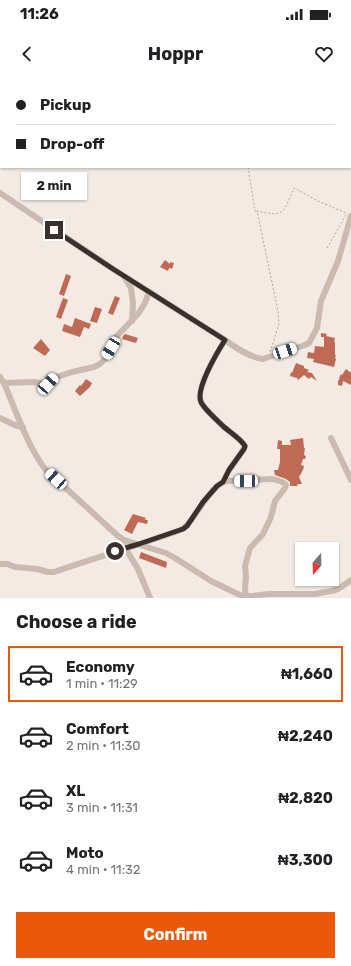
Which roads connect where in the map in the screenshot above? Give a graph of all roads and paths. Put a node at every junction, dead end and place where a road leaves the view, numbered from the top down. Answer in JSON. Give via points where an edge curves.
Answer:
{"nodes":[{"id":1,"x":248,"y":168,"type":"edge"},
{"id":2,"x":0,"y":193,"type":"edge"},
{"id":3,"x":257,"y":211,"type":"junction"},
{"id":4,"x":351,"y":216,"type":"edge"},
{"id":5,"x":327,"y":248,"type":"dead end"},
{"id":6,"x":124,"y":276,"type":"junction"},
{"id":7,"x":149,"y":292,"type":"junction"},
{"id":8,"x":132,"y":321,"type":"junction"},
{"id":9,"x":225,"y":340,"type":"junction"},
{"id":10,"x":268,"y":357,"type":"junction"},
{"id":11,"x":0,"y":377,"type":"edge"},
{"id":12,"x":4,"y":383,"type":"junction"},
{"id":13,"x":0,"y":418,"type":"edge"},
{"id":14,"x":23,"y":427,"type":"junction"},
{"id":15,"x":331,"y":438,"type":"dead end"},
{"id":16,"x":351,"y":480,"type":"edge"},
{"id":17,"x":223,"y":482,"type":"junction"},
{"id":18,"x":118,"y":536,"type":"junction"},
{"id":19,"x":139,"y":544,"type":"junction"},
{"id":20,"x":126,"y":548,"type":"junction"},
{"id":21,"x":0,"y":565,"type":"edge"},
{"id":22,"x":351,"y":580,"type":"edge"},
{"id":23,"x":245,"y":597,"type":"edge"},
{"id":24,"x":150,"y":598,"type":"edge"}],
"edges":[{"from":1,"to":3,"type":"path"},
{"from":2,"to":6,"type":"street"},
{"from":3,"to":5,"type":"path","via":[[271,214],[284,211],[294,188],[347,214]]},
{"from":3,"to":10,"type":"path","via":[[279,324]]},
{"from":4,"to":10,"type":"street","via":[[338,261],[321,301],[317,328],[309,343]]},
{"from":6,"to":7,"type":"street"},
{"from":6,"to":8,"type":"street","via":[[131,288]]},
{"from":7,"to":8,"type":"street","via":[[145,303]]},
{"from":7,"to":9,"type":"street"},
{"from":8,"to":12,"type":"street","via":[[116,337],[104,360],[94,367],[54,378],[48,384]]},
{"from":9,"to":10,"type":"street","via":[[257,358]]},
{"from":9,"to":17,"type":"street","via":[[209,368],[199,396],[206,408],[245,446]]},
{"from":11,"to":12,"type":"street"},
{"from":12,"to":14,"type":"street"},
{"from":13,"to":14,"type":"street"},
{"from":14,"to":18,"type":"street","via":[[45,469]]},
{"from":15,"to":16,"type":"street"},
{"from":17,"to":19,"type":"street","via":[[203,502],[183,529]]},
{"from":17,"to":23,"type":"street","via":[[272,479],[286,485],[275,501],[271,518],[263,534],[250,548],[245,566]]},
{"from":18,"to":19,"type":"street"},
{"from":18,"to":20,"type":"street"},
{"from":19,"to":20,"type":"street"},
{"from":19,"to":23,"type":"street","via":[[166,553],[210,581]]},
{"from":20,"to":21,"type":"street","via":[[54,572]]},
{"from":20,"to":24,"type":"street"},
{"from":22,"to":23,"type":"street","via":[[338,589],[315,594]]}]}
